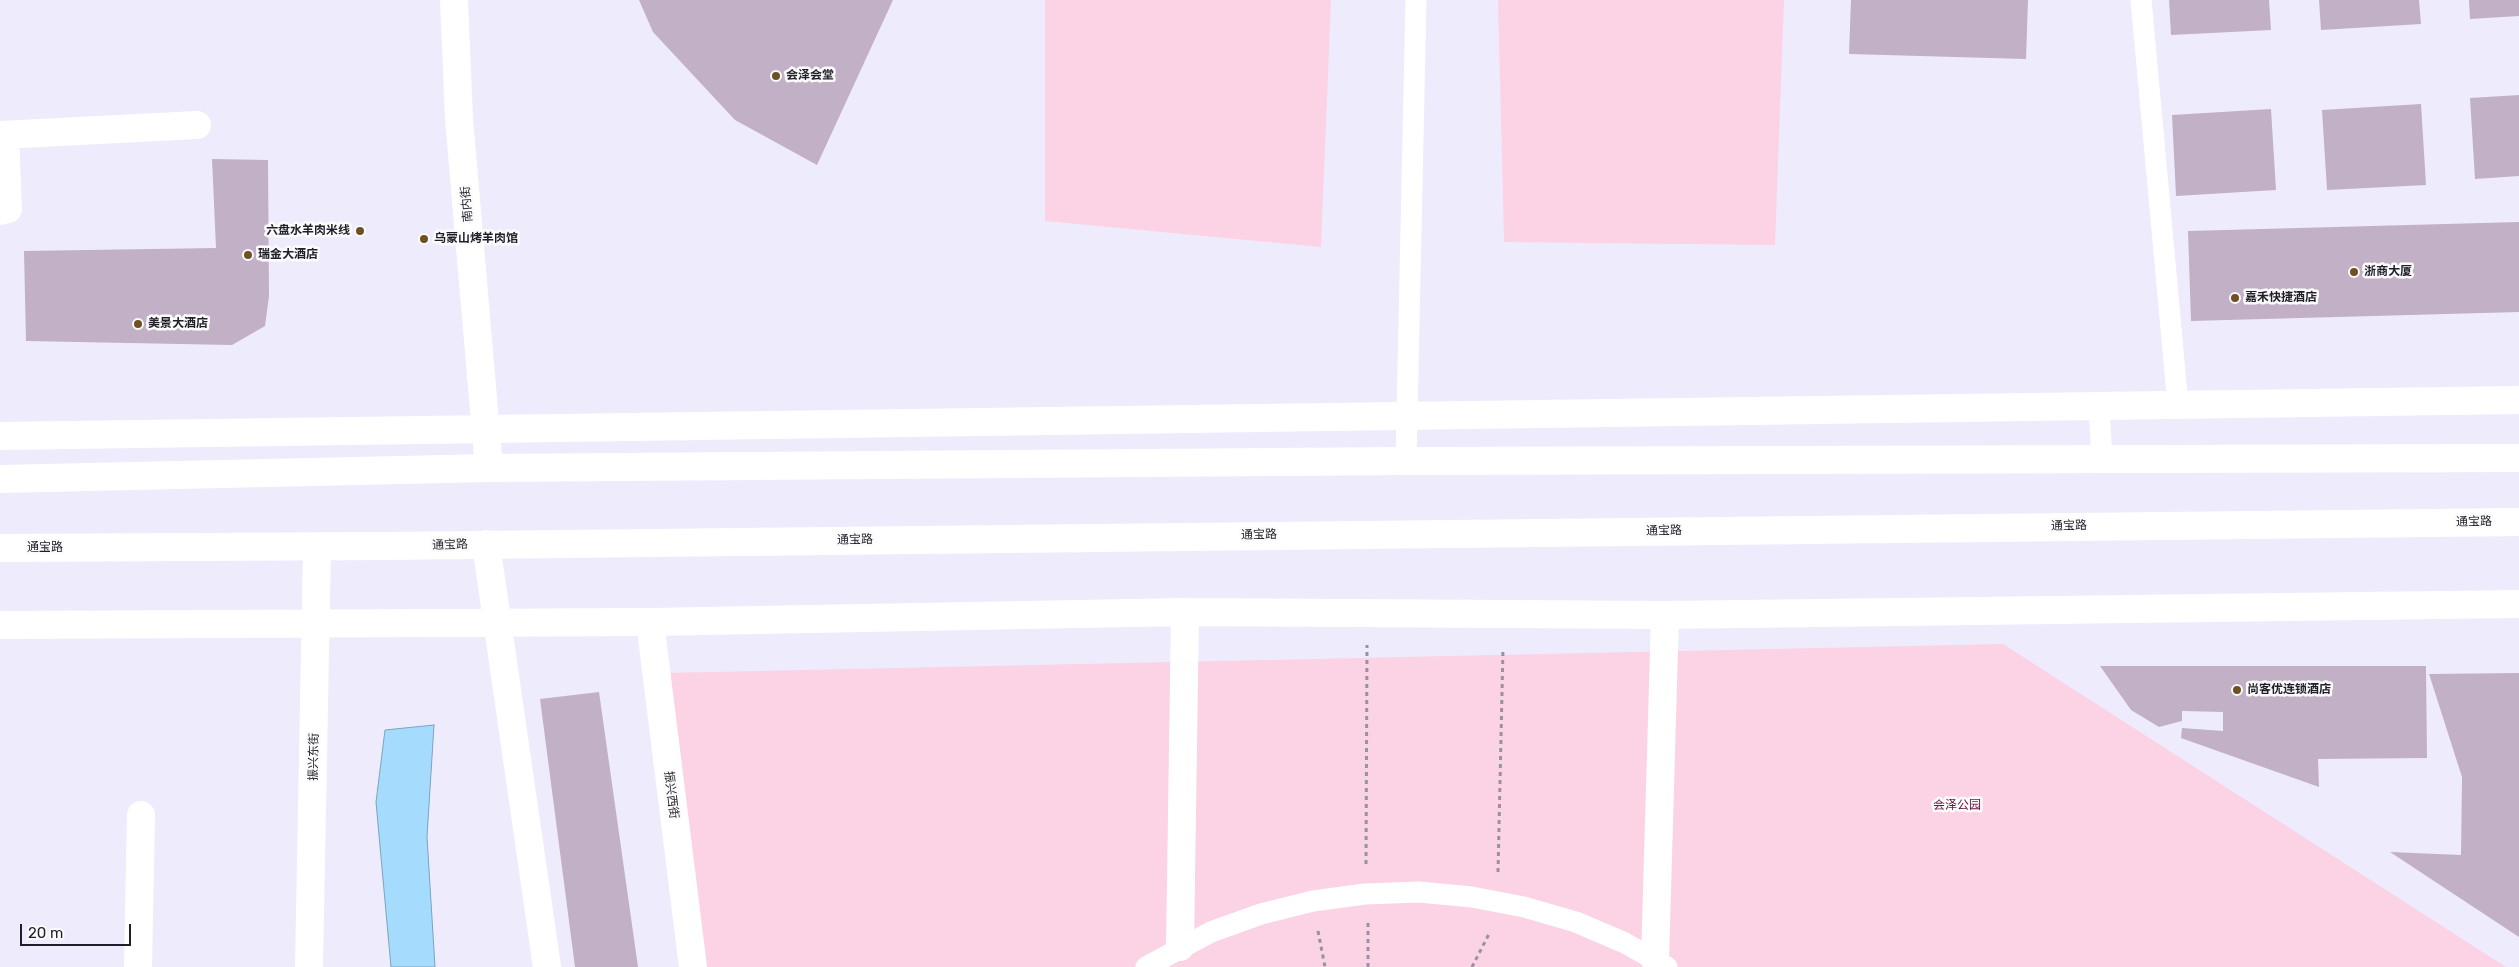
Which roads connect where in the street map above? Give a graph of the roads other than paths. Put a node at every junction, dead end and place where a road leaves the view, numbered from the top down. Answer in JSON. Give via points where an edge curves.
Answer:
{"nodes":[{"id":1,"x":454,"y":0,"type":"edge"},
{"id":2,"x":1416,"y":0,"type":"edge"},
{"id":3,"x":2141,"y":0,"type":"edge"},
{"id":4,"x":198,"y":125,"type":"dead end"},
{"id":5,"x":3,"y":135,"type":"edge"},
{"id":6,"x":0,"y":211,"type":"edge"},
{"id":7,"x":2519,"y":400,"type":"edge"},
{"id":8,"x":2178,"y":405,"type":"junction"},
{"id":9,"x":2099,"y":406,"type":"junction"},
{"id":10,"x":1407,"y":415,"type":"junction"},
{"id":11,"x":486,"y":429,"type":"junction"},
{"id":12,"x":0,"y":436,"type":"edge"},
{"id":13,"x":2519,"y":458,"type":"edge"},
{"id":14,"x":2102,"y":460,"type":"junction"},
{"id":15,"x":1406,"y":461,"type":"junction"},
{"id":16,"x":489,"y":468,"type":"junction"},
{"id":17,"x":0,"y":479,"type":"edge"},
{"id":18,"x":2519,"y":522,"type":"edge"},
{"id":19,"x":486,"y":544,"type":"junction"},
{"id":20,"x":318,"y":546,"type":"junction"},
{"id":21,"x":0,"y":548,"type":"edge"},
{"id":22,"x":2519,"y":604,"type":"edge"},
{"id":23,"x":1185,"y":612,"type":"junction"},
{"id":24,"x":1665,"y":615,"type":"junction"},
{"id":25,"x":650,"y":622,"type":"junction"},
{"id":26,"x":316,"y":624,"type":"junction"},
{"id":27,"x":497,"y":624,"type":"junction"},
{"id":28,"x":0,"y":625,"type":"edge"},
{"id":29,"x":141,"y":815,"type":"dead end"},
{"id":30,"x":1180,"y":947,"type":"junction"},
{"id":31,"x":1661,"y":964,"type":"edge"},
{"id":32,"x":138,"y":967,"type":"edge"},
{"id":33,"x":309,"y":967,"type":"edge"},
{"id":34,"x":547,"y":967,"type":"edge"},
{"id":35,"x":693,"y":967,"type":"edge"},
{"id":36,"x":1146,"y":967,"type":"edge"}],
"edges":[{"from":1,"to":11,"type":"street","name":"南内街","via":[[459,119]]},
{"from":2,"to":10,"type":"lane"},
{"from":3,"to":8,"type":"lane"},
{"from":4,"to":5,"type":"street"},
{"from":5,"to":6,"type":"street","via":[[8,209]]},
{"from":7,"to":8,"type":"street"},
{"from":8,"to":9,"type":"street"},
{"from":9,"to":10,"type":"street"},
{"from":9,"to":14,"type":"lane"},
{"from":10,"to":11,"type":"street"},
{"from":10,"to":15,"type":"lane"},
{"from":11,"to":12,"type":"street"},
{"from":11,"to":16,"type":"street","name":"南内街"},
{"from":13,"to":14,"type":"street"},
{"from":14,"to":15,"type":"street"},
{"from":15,"to":16,"type":"street"},
{"from":16,"to":17,"type":"street"},
{"from":18,"to":19,"type":"street","name":"通宝路"},
{"from":19,"to":20,"type":"street","name":"通宝路"},
{"from":19,"to":27,"type":"street"},
{"from":20,"to":21,"type":"street","name":"通宝路"},
{"from":20,"to":26,"type":"street","name":"振兴东街"},
{"from":22,"to":24,"type":"street"},
{"from":23,"to":24,"type":"street"},
{"from":23,"to":25,"type":"street"},
{"from":23,"to":30,"type":"street"},
{"from":24,"to":31,"type":"street"},
{"from":25,"to":27,"type":"street"},
{"from":25,"to":35,"type":"street","name":"振兴西街"},
{"from":26,"to":27,"type":"street"},
{"from":26,"to":28,"type":"street"},
{"from":26,"to":33,"type":"street","name":"振兴东街"},
{"from":27,"to":34,"type":"street"},
{"from":29,"to":32,"type":"street"},
{"from":30,"to":31,"type":"lane","via":[[1261,914],[1313,901],[1365,894],[1419,892],[1472,896],[1576,922],[1625,943]]},
{"from":30,"to":36,"type":"lane"}]}
